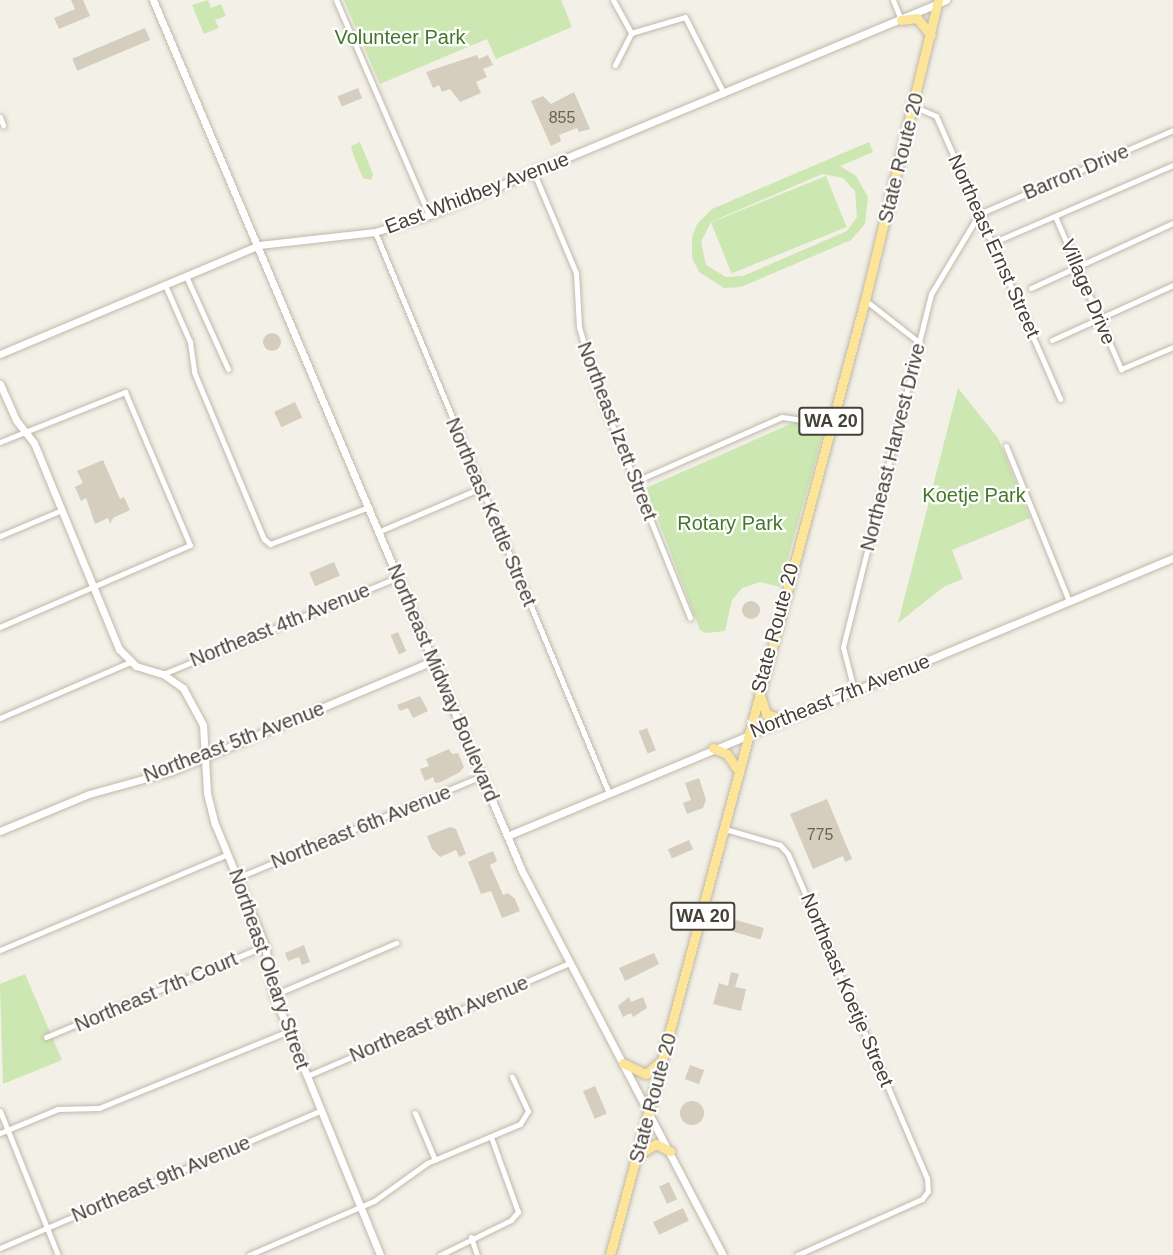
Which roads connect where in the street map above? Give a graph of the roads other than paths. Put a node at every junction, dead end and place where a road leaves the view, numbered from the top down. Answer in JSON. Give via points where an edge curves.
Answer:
{"nodes":[{"id":1,"x":153,"y":0,"type":"edge"},
{"id":2,"x":336,"y":0,"type":"edge"},
{"id":3,"x":613,"y":0,"type":"edge"},
{"id":4,"x":893,"y":0,"type":"edge"},
{"id":5,"x":940,"y":1,"type":"edge"},
{"id":6,"x":901,"y":20,"type":"junction"},
{"id":7,"x":631,"y":33,"type":"junction"},
{"id":8,"x":930,"y":35,"type":"junction"},
{"id":9,"x":615,"y":65,"type":"dead end"},
{"id":10,"x":724,"y":94,"type":"junction"},
{"id":11,"x":915,"y":107,"type":"junction"},
{"id":12,"x":0,"y":117,"type":"edge"},
{"id":13,"x":3,"y":125,"type":"dead end"},
{"id":14,"x":1173,"y":130,"type":"edge"},
{"id":15,"x":1173,"y":165,"type":"edge"},
{"id":16,"x":534,"y":173,"type":"junction"},
{"id":17,"x":979,"y":214,"type":"junction"},
{"id":18,"x":429,"y":215,"type":"junction"},
{"id":19,"x":1055,"y":216,"type":"junction"},
{"id":20,"x":1173,"y":224,"type":"edge"},
{"id":21,"x":375,"y":232,"type":"junction"},
{"id":22,"x":992,"y":243,"type":"junction"},
{"id":23,"x":259,"y":245,"type":"junction"},
{"id":24,"x":1077,"y":267,"type":"junction"},
{"id":25,"x":186,"y":276,"type":"junction"},
{"id":26,"x":165,"y":285,"type":"junction"},
{"id":27,"x":1173,"y":285,"type":"edge"},
{"id":28,"x":1031,"y":288,"type":"dead end"},
{"id":29,"x":865,"y":300,"type":"junction"},
{"id":30,"x":1099,"y":318,"type":"junction"},
{"id":31,"x":1052,"y":340,"type":"dead end"},
{"id":32,"x":920,"y":343,"type":"junction"},
{"id":33,"x":1173,"y":347,"type":"edge"},
{"id":34,"x":0,"y":354,"type":"edge"},
{"id":35,"x":228,"y":369,"type":"dead end"},
{"id":36,"x":0,"y":384,"type":"edge"},
{"id":37,"x":1060,"y":399,"type":"dead end"},
{"id":38,"x":831,"y":424,"type":"junction"},
{"id":39,"x":25,"y":431,"type":"junction"},
{"id":40,"x":0,"y":442,"type":"edge"},
{"id":41,"x":1006,"y":446,"type":"dead end"},
{"id":42,"x":636,"y":481,"type":"junction"},
{"id":43,"x":481,"y":488,"type":"junction"},
{"id":44,"x":369,"y":507,"type":"junction"},
{"id":45,"x":62,"y":510,"type":"junction"},
{"id":46,"x":380,"y":531,"type":"junction"},
{"id":47,"x":0,"y":536,"type":"edge"},
{"id":48,"x":1173,"y":558,"type":"edge"},
{"id":49,"x":398,"y":577,"type":"junction"},
{"id":50,"x":94,"y":587,"type":"junction"},
{"id":51,"x":1069,"y":601,"type":"junction"},
{"id":52,"x":690,"y":618,"type":"dead end"},
{"id":53,"x":0,"y":627,"type":"edge"},
{"id":54,"x":433,"y":661,"type":"junction"},
{"id":55,"x":130,"y":662,"type":"junction"},
{"id":56,"x":163,"y":674,"type":"junction"},
{"id":57,"x":854,"y":690,"type":"junction"},
{"id":58,"x":758,"y":691,"type":"junction"},
{"id":59,"x":0,"y":718,"type":"edge"},
{"id":60,"x":784,"y":719,"type":"junction"},
{"id":61,"x":746,"y":735,"type":"junction"},
{"id":62,"x":714,"y":748,"type":"junction"},
{"id":63,"x":207,"y":757,"type":"junction"},
{"id":64,"x":739,"y":772,"type":"junction"},
{"id":65,"x":482,"y":776,"type":"junction"},
{"id":66,"x":608,"y":791,"type":"junction"},
{"id":67,"x":725,"y":829,"type":"junction"},
{"id":68,"x":0,"y":831,"type":"edge"},
{"id":69,"x":507,"y":836,"type":"junction"},
{"id":70,"x":228,"y":854,"type":"junction"},
{"id":71,"x":238,"y":877,"type":"junction"},
{"id":72,"x":396,"y":943,"type":"dead end"},
{"id":73,"x":266,"y":946,"type":"junction"},
{"id":74,"x":0,"y":950,"type":"edge"},
{"id":75,"x":570,"y":963,"type":"junction"},
{"id":76,"x":274,"y":995,"type":"junction"},
{"id":77,"x":289,"y":1031,"type":"junction"},
{"id":78,"x":46,"y":1037,"type":"dead end"},
{"id":79,"x":664,"y":1059,"type":"junction"},
{"id":80,"x":623,"y":1063,"type":"junction"},
{"id":81,"x":307,"y":1076,"type":"junction"},
{"id":82,"x":512,"y":1076,"type":"dead end"},
{"id":83,"x":321,"y":1110,"type":"junction"},
{"id":84,"x":650,"y":1110,"type":"junction"},
{"id":85,"x":0,"y":1111,"type":"edge"},
{"id":86,"x":415,"y":1113,"type":"dead end"},
{"id":87,"x":8,"y":1130,"type":"junction"},
{"id":88,"x":0,"y":1133,"type":"edge"},
{"id":89,"x":491,"y":1137,"type":"junction"},
{"id":90,"x":670,"y":1151,"type":"junction"},
{"id":91,"x":637,"y":1155,"type":"junction"},
{"id":92,"x":435,"y":1160,"type":"junction"},
{"id":93,"x":361,"y":1207,"type":"junction"},
{"id":94,"x":46,"y":1228,"type":"junction"},
{"id":95,"x":471,"y":1237,"type":"junction"},
{"id":96,"x":0,"y":1248,"type":"edge"},
{"id":97,"x":58,"y":1255,"type":"edge"},
{"id":98,"x":249,"y":1255,"type":"edge"},
{"id":99,"x":380,"y":1255,"type":"edge"},
{"id":100,"x":440,"y":1255,"type":"edge"},
{"id":101,"x":477,"y":1255,"type":"edge"},
{"id":102,"x":610,"y":1255,"type":"edge"},
{"id":103,"x":723,"y":1255,"type":"edge"},
{"id":104,"x":797,"y":1255,"type":"edge"}],
"edges":[{"from":1,"to":23,"type":"street","name":"Northeast Midway Boulevard"},
{"from":2,"to":18,"type":"street"},
{"from":3,"to":7,"type":"street"},
{"from":4,"to":6,"type":"street"},
{"from":5,"to":6,"type":"street","name":"East Whidbey Avenue"},
{"from":5,"to":8,"type":"main road","name":"State Route 20","number":"WA 20"},
{"from":6,"to":8,"type":"main road","via":[[917,18]]},
{"from":6,"to":10,"type":"street","name":"East Whidbey Avenue"},
{"from":7,"to":9,"type":"street"},
{"from":7,"to":10,"type":"street","via":[[685,17]]},
{"from":8,"to":11,"type":"main road","name":"State Route 20","number":"WA 20"},
{"from":10,"to":16,"type":"street","name":"East Whidbey Avenue"},
{"from":11,"to":17,"type":"street","name":"Northeast Ernst Street","via":[[936,116]]},
{"from":11,"to":29,"type":"main road","name":"State Route 20","number":"WA 20"},
{"from":12,"to":13,"type":"street"},
{"from":14,"to":17,"type":"street","name":"Barron Drive"},
{"from":15,"to":19,"type":"street"},
{"from":16,"to":18,"type":"street","name":"East Whidbey Avenue"},
{"from":16,"to":42,"type":"street","name":"Northeast Izett Street","via":[[576,273],[579,327],[594,381]]},
{"from":17,"to":22,"type":"street","name":"Northeast Ernst Street"},
{"from":17,"to":32,"type":"street","name":"Northeast Harvest Drive","via":[[934,283]]},
{"from":18,"to":21,"type":"street","name":"East Whidbey Avenue"},
{"from":19,"to":22,"type":"street"},
{"from":19,"to":24,"type":"street","name":"Village Drive"},
{"from":20,"to":24,"type":"street"},
{"from":21,"to":23,"type":"street","name":"East Whidbey Avenue"},
{"from":21,"to":43,"type":"street","name":"Northeast Kettle Street"},
{"from":22,"to":37,"type":"street","name":"Northeast Ernst Street"},
{"from":23,"to":25,"type":"street","name":"East Whidbey Avenue"},
{"from":23,"to":44,"type":"street","name":"Northeast Midway Boulevard"},
{"from":24,"to":28,"type":"street"},
{"from":24,"to":30,"type":"street","name":"Village Drive"},
{"from":25,"to":26,"type":"street","name":"East Whidbey Avenue"},
{"from":25,"to":35,"type":"street"},
{"from":26,"to":34,"type":"street","name":"East Whidbey Avenue"},
{"from":26,"to":44,"type":"street","via":[[190,342],[194,372],[264,539],[270,544]]},
{"from":27,"to":30,"type":"street"},
{"from":29,"to":32,"type":"street"},
{"from":29,"to":38,"type":"main road","name":"State Route 20","number":"WA 20"},
{"from":30,"to":31,"type":"street"},
{"from":30,"to":33,"type":"street","name":"Village Drive","via":[[1121,369]]},
{"from":32,"to":57,"type":"street","name":"Northeast Harvest Drive","via":[[843,647]]},
{"from":36,"to":39,"type":"street"},
{"from":38,"to":42,"type":"street","via":[[782,417]]},
{"from":38,"to":58,"type":"main road","name":"State Route 20","number":"WA 20"},
{"from":39,"to":40,"type":"street"},
{"from":39,"to":45,"type":"street"},
{"from":39,"to":50,"type":"street","via":[[125,392],[190,545]]},
{"from":41,"to":51,"type":"street"},
{"from":42,"to":52,"type":"street","name":"Northeast Izett Street"},
{"from":43,"to":46,"type":"street"},
{"from":43,"to":66,"type":"street","name":"Northeast Kettle Street"},
{"from":44,"to":46,"type":"street","name":"Northeast Midway Boulevard"},
{"from":45,"to":47,"type":"street"},
{"from":45,"to":50,"type":"street"},
{"from":46,"to":49,"type":"street","name":"Northeast Midway Boulevard"},
{"from":48,"to":51,"type":"street","name":"Northeast 7th Avenue"},
{"from":49,"to":54,"type":"street","name":"Northeast Midway Boulevard"},
{"from":49,"to":56,"type":"street","name":"Northeast 4th Avenue"},
{"from":50,"to":53,"type":"street"},
{"from":50,"to":55,"type":"street"},
{"from":51,"to":57,"type":"street","name":"Northeast 7th Avenue"},
{"from":54,"to":63,"type":"street","name":"Northeast 5th Avenue"},
{"from":54,"to":65,"type":"street","name":"Northeast Midway Boulevard"},
{"from":55,"to":56,"type":"street","name":"Northeast Oleary Street"},
{"from":55,"to":59,"type":"street"},
{"from":56,"to":63,"type":"street","name":"Northeast Oleary Street","via":[[183,688],[192,702],[206,735]]},
{"from":57,"to":60,"type":"street","name":"Northeast 7th Avenue"},
{"from":58,"to":60,"type":"main road","via":[[766,714]]},
{"from":58,"to":61,"type":"main road","name":"State Route 20","number":"WA 20"},
{"from":60,"to":61,"type":"street","name":"Northeast 7th Avenue"},
{"from":61,"to":62,"type":"street","name":"Northeast 7th Avenue"},
{"from":61,"to":64,"type":"main road","name":"State Route 20","number":"WA 20"},
{"from":62,"to":64,"type":"main road","via":[[727,754]]},
{"from":62,"to":66,"type":"street","name":"Northeast 7th Avenue"},
{"from":63,"to":68,"type":"street","name":"Northeast 5th Avenue","via":[[89,794]]},
{"from":63,"to":70,"type":"street","name":"Northeast Oleary Street","via":[[210,808]]},
{"from":64,"to":67,"type":"main road","name":"State Route 20","number":"WA 20"},
{"from":65,"to":69,"type":"street","name":"Northeast Midway Boulevard"},
{"from":65,"to":71,"type":"street","name":"Northeast 6th Avenue"},
{"from":66,"to":69,"type":"street","name":"Northeast 7th Avenue"},
{"from":67,"to":79,"type":"main road","name":"State Route 20","number":"WA 20"},
{"from":67,"to":104,"type":"street","name":"Northeast Koetje Street","via":[[780,845],[788,854],[927,1178],[928,1191],[922,1199]]},
{"from":69,"to":75,"type":"street","name":"Northeast Midway Boulevard"},
{"from":70,"to":71,"type":"street","name":"Northeast Oleary Street"},
{"from":70,"to":74,"type":"street"},
{"from":71,"to":73,"type":"street","name":"Northeast Oleary Street"},
{"from":72,"to":76,"type":"street"},
{"from":73,"to":76,"type":"street","name":"Northeast Oleary Street"},
{"from":73,"to":78,"type":"street","name":"Northeast 7th Court"},
{"from":75,"to":80,"type":"street","name":"Northeast Midway Boulevard"},
{"from":75,"to":81,"type":"street","name":"Northeast 8th Avenue"},
{"from":76,"to":77,"type":"street","name":"Northeast Oleary Street"},
{"from":77,"to":81,"type":"street","name":"Northeast Oleary Street"},
{"from":77,"to":87,"type":"street","via":[[99,1108],[58,1109]]},
{"from":79,"to":80,"type":"main road","via":[[646,1074]]},
{"from":79,"to":84,"type":"main road","name":"State Route 20","number":"WA 20"},
{"from":80,"to":84,"type":"street","name":"Northeast Midway Boulevard"},
{"from":81,"to":83,"type":"street","name":"Northeast Oleary Street"},
{"from":82,"to":89,"type":"street","via":[[528,1112],[527,1119]]},
{"from":83,"to":93,"type":"street","name":"Northeast Oleary Street"},
{"from":83,"to":94,"type":"street","name":"Northeast 9th Avenue"},
{"from":84,"to":90,"type":"street","name":"Northeast Midway Boulevard"},
{"from":84,"to":91,"type":"main road","name":"State Route 20","number":"WA 20"},
{"from":85,"to":87,"type":"street"},
{"from":86,"to":92,"type":"street"},
{"from":87,"to":88,"type":"street"},
{"from":87,"to":94,"type":"street"},
{"from":89,"to":92,"type":"street"},
{"from":89,"to":95,"type":"street","via":[[519,1204],[518,1212],[511,1221]]},
{"from":90,"to":91,"type":"main road","via":[[656,1144]]},
{"from":90,"to":103,"type":"street","name":"Northeast Midway Boulevard"},
{"from":91,"to":102,"type":"main road","name":"State Route 20","number":"WA 20"},
{"from":92,"to":93,"type":"street"},
{"from":93,"to":98,"type":"street"},
{"from":93,"to":99,"type":"street","name":"Northeast Oleary Street"},
{"from":94,"to":96,"type":"street","name":"Northeast 9th Avenue"},
{"from":94,"to":97,"type":"street"},
{"from":95,"to":100,"type":"street"},
{"from":95,"to":101,"type":"street"}]}
